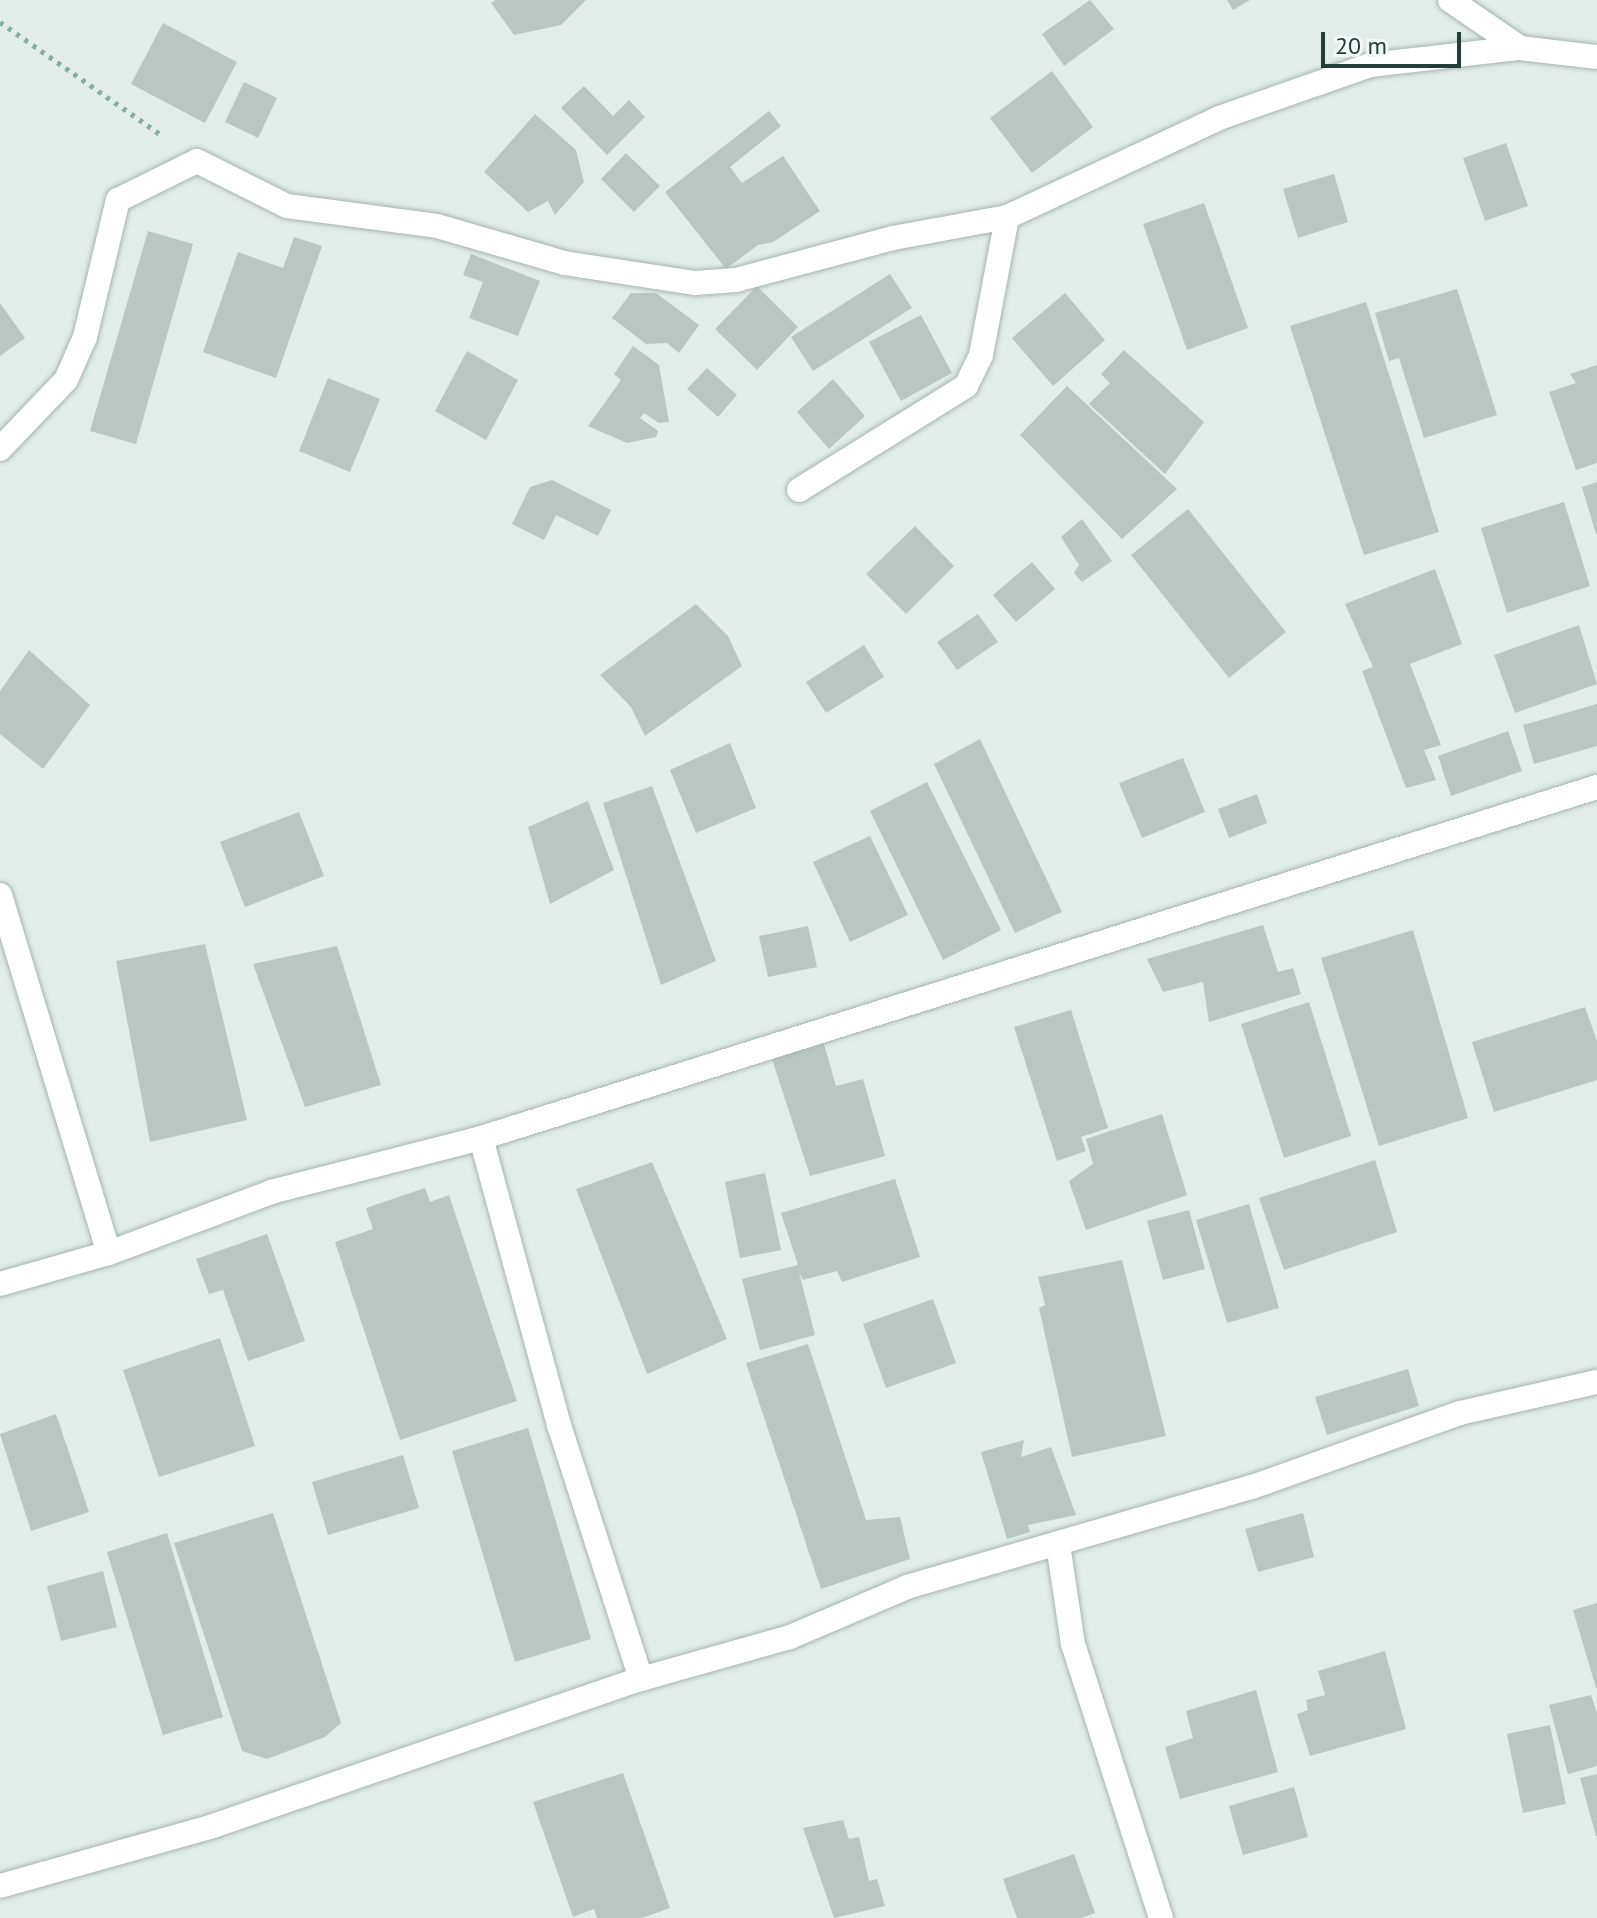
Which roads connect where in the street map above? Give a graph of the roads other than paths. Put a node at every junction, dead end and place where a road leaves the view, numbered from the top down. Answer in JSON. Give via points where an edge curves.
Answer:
{"nodes":[{"id":1,"x":1450,"y":0,"type":"edge"},
{"id":2,"x":1520,"y":48,"type":"junction"},
{"id":3,"x":1597,"y":57,"type":"edge"},
{"id":4,"x":1007,"y":217,"type":"junction"},
{"id":5,"x":0,"y":449,"type":"edge"},
{"id":6,"x":799,"y":490,"type":"dead end"},
{"id":7,"x":1597,"y":787,"type":"edge"},
{"id":8,"x":0,"y":895,"type":"edge"},
{"id":9,"x":481,"y":1138,"type":"junction"},
{"id":10,"x":109,"y":1253,"type":"junction"},
{"id":11,"x":0,"y":1284,"type":"edge"},
{"id":12,"x":1597,"y":1382,"type":"edge"},
{"id":13,"x":1058,"y":1544,"type":"junction"},
{"id":14,"x":641,"y":1679,"type":"junction"},
{"id":15,"x":0,"y":1886,"type":"edge"},
{"id":16,"x":1161,"y":1918,"type":"edge"}],
"edges":[{"from":1,"to":2,"type":"street"},
{"from":2,"to":3,"type":"street"},
{"from":2,"to":4,"type":"street","via":[[1370,65],[1219,118]]},
{"from":4,"to":5,"type":"street","via":[[893,238],[736,280],[695,283],[564,263],[437,226],[287,206],[197,161],[118,200],[85,337],[66,380]]},
{"from":4,"to":6,"type":"street","via":[[981,355],[966,386]]},
{"from":7,"to":9,"type":"street"},
{"from":8,"to":10,"type":"street"},
{"from":9,"to":10,"type":"street","via":[[271,1192]]},
{"from":9,"to":14,"type":"street","via":[[559,1425]]},
{"from":10,"to":11,"type":"street"},
{"from":12,"to":13,"type":"street","via":[[1460,1413],[1252,1487]]},
{"from":13,"to":14,"type":"street","via":[[907,1587],[790,1637]]},
{"from":13,"to":16,"type":"street","via":[[1073,1644]]},
{"from":14,"to":15,"type":"street","via":[[213,1826]]}]}
